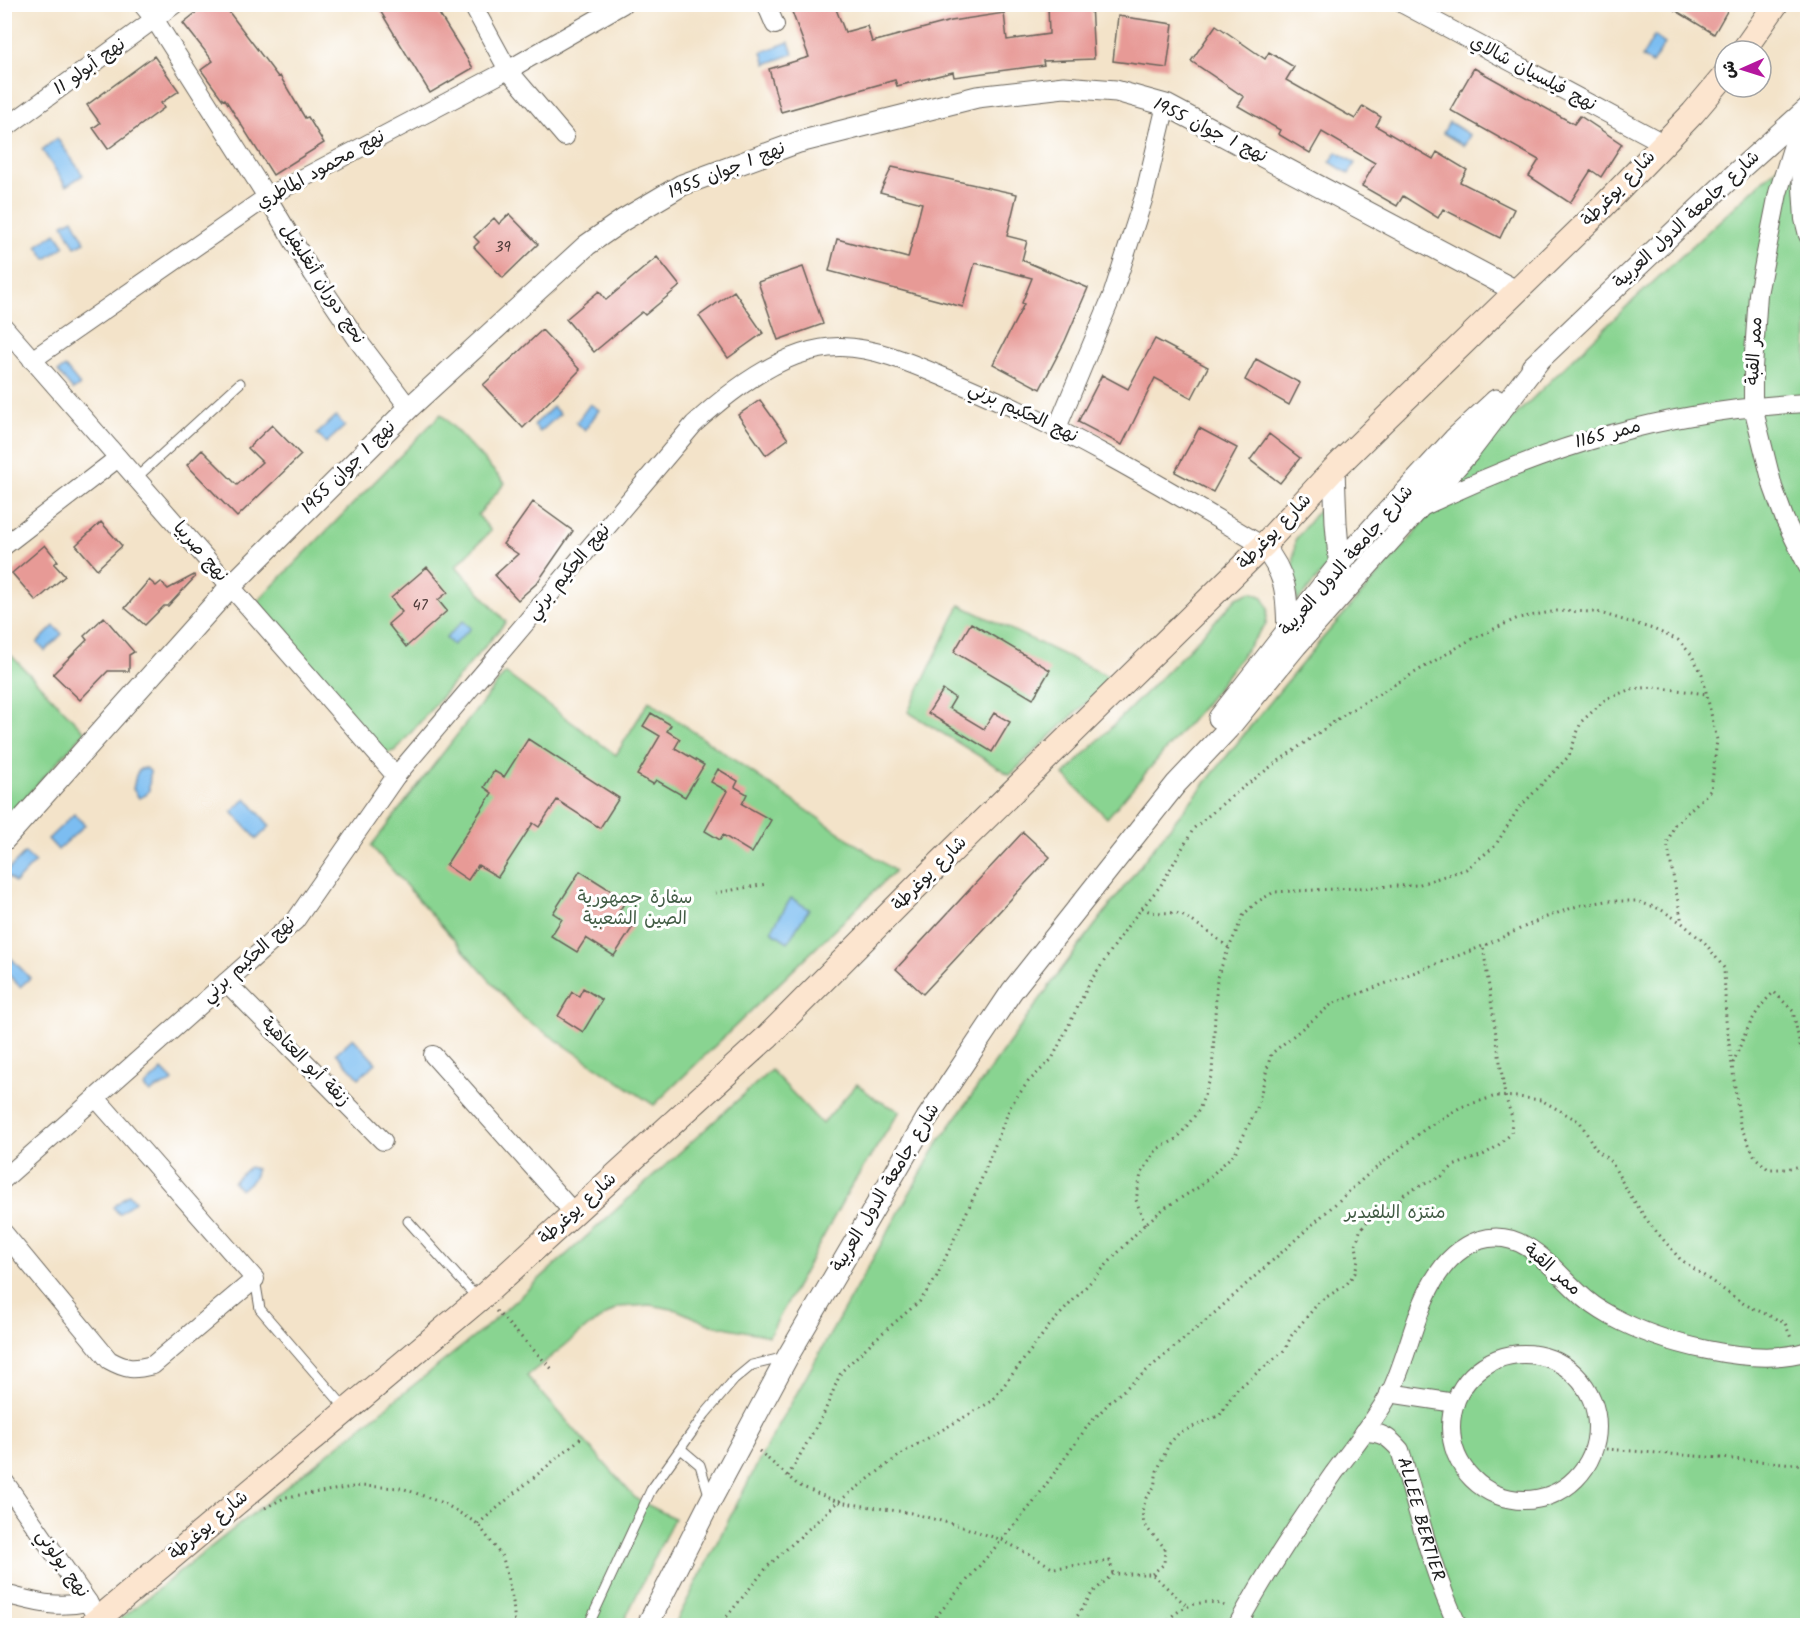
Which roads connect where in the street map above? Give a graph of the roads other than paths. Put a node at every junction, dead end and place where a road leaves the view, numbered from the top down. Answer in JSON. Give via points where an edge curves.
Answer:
{"nodes":[{"id":1,"x":142,"y":4,"type":"edge"},
{"id":2,"x":175,"y":4,"type":"edge"},
{"id":3,"x":472,"y":4,"type":"edge"},
{"id":4,"x":623,"y":4,"type":"edge"},
{"id":5,"x":766,"y":4,"type":"edge"},
{"id":6,"x":1403,"y":4,"type":"edge"},
{"id":7,"x":1776,"y":4,"type":"edge"},
{"id":8,"x":155,"y":20,"type":"junction"},
{"id":9,"x":775,"y":24,"type":"dead end"},
{"id":10,"x":1751,"y":39,"type":"edge"},
{"id":11,"x":508,"y":70,"type":"junction"},
{"id":12,"x":1713,"y":89,"type":"edge"},
{"id":13,"x":1166,"y":105,"type":"junction"},
{"id":14,"x":1803,"y":116,"type":"edge"},
{"id":15,"x":4,"y":129,"type":"edge"},
{"id":16,"x":565,"y":136,"type":"dead end"},
{"id":17,"x":1663,"y":142,"type":"junction"},
{"id":18,"x":267,"y":197,"type":"junction"},
{"id":19,"x":1808,"y":235,"type":"edge"},
{"id":20,"x":1516,"y":291,"type":"junction"},
{"id":21,"x":4,"y":327,"type":"edge"},
{"id":22,"x":1541,"y":358,"type":"junction"},
{"id":23,"x":32,"y":360,"type":"junction"},
{"id":24,"x":240,"y":382,"type":"dead end"},
{"id":25,"x":1808,"y":403,"type":"edge"},
{"id":26,"x":1753,"y":407,"type":"junction"},
{"id":27,"x":410,"y":408,"type":"junction"},
{"id":28,"x":1057,"y":428,"type":"junction"},
{"id":29,"x":118,"y":458,"type":"junction"},
{"id":30,"x":1334,"y":469,"type":"junction"},
{"id":31,"x":135,"y":478,"type":"junction"},
{"id":32,"x":1420,"y":507,"type":"junction"},
{"id":33,"x":4,"y":546,"type":"edge"},
{"id":34,"x":1263,"y":546,"type":"junction"},
{"id":35,"x":1340,"y":563,"type":"junction"},
{"id":36,"x":1808,"y":567,"type":"edge"},
{"id":37,"x":230,"y":587,"type":"junction"},
{"id":38,"x":1338,"y":599,"type":"junction"},
{"id":39,"x":1288,"y":628,"type":"junction"},
{"id":40,"x":1289,"y":655,"type":"junction"},
{"id":41,"x":396,"y":776,"type":"junction"},
{"id":42,"x":1176,"y":784,"type":"junction"},
{"id":43,"x":4,"y":840,"type":"edge"},
{"id":44,"x":226,"y":982,"type":"junction"},
{"id":45,"x":433,"y":1055,"type":"dead end"},
{"id":46,"x":96,"y":1098,"type":"junction"},
{"id":47,"x":383,"y":1141,"type":"dead end"},
{"id":48,"x":4,"y":1179,"type":"edge"},
{"id":49,"x":574,"y":1213,"type":"junction"},
{"id":50,"x":408,"y":1221,"type":"dead end"},
{"id":51,"x":4,"y":1233,"type":"edge"},
{"id":52,"x":255,"y":1279,"type":"junction"},
{"id":53,"x":478,"y":1300,"type":"junction"},
{"id":54,"x":1802,"y":1352,"type":"edge"},
{"id":55,"x":788,"y":1356,"type":"junction"},
{"id":56,"x":1389,"y":1394,"type":"junction"},
{"id":57,"x":1455,"y":1403,"type":"junction"},
{"id":58,"x":347,"y":1410,"type":"junction"},
{"id":59,"x":1364,"y":1432,"type":"junction"},
{"id":60,"x":681,"y":1449,"type":"junction"},
{"id":61,"x":4,"y":1481,"type":"edge"},
{"id":62,"x":711,"y":1500,"type":"junction"},
{"id":63,"x":4,"y":1594,"type":"edge"},
{"id":64,"x":92,"y":1616,"type":"edge"},
{"id":65,"x":1240,"y":1621,"type":"edge"},
{"id":66,"x":588,"y":1626,"type":"edge"},
{"id":67,"x":646,"y":1626,"type":"edge"},
{"id":68,"x":1458,"y":1626,"type":"edge"}],
"edges":[{"from":1,"to":8,"type":"street","name":"نحج دوران أنغليفيل"},
{"from":2,"to":8,"type":"street","name":"نهج أبولو 11"},
{"from":3,"to":11,"type":"street"},
{"from":4,"to":11,"type":"street","name":"نهج محمود الماطري"},
{"from":5,"to":9,"type":"street"},
{"from":6,"to":17,"type":"street","name":"نهج فيلسيان شالاي"},
{"from":7,"to":10,"type":"main road"},
{"from":8,"to":15,"type":"street","name":"نهج أبولو 11"},
{"from":8,"to":18,"type":"street","name":"نحج دوران أنغليفيل"},
{"from":11,"to":16,"type":"street"},
{"from":11,"to":18,"type":"street","name":"نهج محمود الماطري"},
{"from":12,"to":17,"type":"main road","name":"شارع يوغرطة"},
{"from":13,"to":20,"type":"street","name":"نهج 1 جوان 1955"},
{"from":13,"to":27,"type":"street","name":"نهج 1 جوان 1955","via":[[1116,91],[1064,87],[977,97],[799,142],[682,185],[587,245]]},
{"from":13,"to":28,"type":"street","via":[[1144,197],[1112,296]]},
{"from":14,"to":19,"type":"street","via":[[1802,191]]},
{"from":14,"to":22,"type":"street","name":"شارع جامعة الدول العربية"},
{"from":14,"to":26,"type":"street","name":"ممر القبة","via":[[1778,193],[1758,294]]},
{"from":17,"to":20,"type":"main road","name":"شارع يوغرطة"},
{"from":18,"to":23,"type":"street","name":"نهج محمود الماطري"},
{"from":18,"to":27,"type":"street","name":"نحج دوران أنغليفيل","via":[[312,274]]},
{"from":20,"to":30,"type":"main road","name":"شارع يوغرطة"},
{"from":21,"to":23,"type":"street","name":"نهج صربيا"},
{"from":22,"to":32,"type":"street","name":"شارع جامعة الدول العربية"},
{"from":22,"to":35,"type":"street","name":"شارع جامعة الدول العربية","via":[[1454,439]]},
{"from":23,"to":29,"type":"street","name":"نهج صربيا"},
{"from":24,"to":31,"type":"lane"},
{"from":25,"to":26,"type":"street","name":"ممر 1165"},
{"from":26,"to":32,"type":"street","name":"ممر 1165","via":[[1684,417],[1593,438],[1536,457]]},
{"from":26,"to":36,"type":"street","name":"ممر القبة","via":[[1773,487]]},
{"from":27,"to":37,"type":"street","name":"نهج 1 جوان 1955"},
{"from":28,"to":34,"type":"street","name":"نهج الحكيم برني"},
{"from":28,"to":41,"type":"street","name":"نهج الحكيم برني","via":[[985,394],[876,351],[839,347],[806,353],[751,378],[694,424]]},
{"from":29,"to":31,"type":"street","name":"نهج صربيا"},
{"from":29,"to":33,"type":"street"},
{"from":30,"to":34,"type":"main road","name":"شارع يوغرطة"},
{"from":30,"to":35,"type":"street"},
{"from":31,"to":37,"type":"street","name":"نهج صربيا"},
{"from":32,"to":38,"type":"street","name":"شارع جامعة الدول العربية"},
{"from":34,"to":39,"type":"street","via":[[1283,578]]},
{"from":34,"to":49,"type":"main road","name":"شارع يوغرطة","via":[[767,1037]]},
{"from":35,"to":38,"type":"street"},
{"from":35,"to":39,"type":"street","name":"شارع جامعة الدول العربية"},
{"from":37,"to":41,"type":"street","name":"نهج صربيا"},
{"from":37,"to":43,"type":"street","name":"نهج 1 جوان 1955"},
{"from":38,"to":40,"type":"street","name":"شارع جامعة الدول العربية"},
{"from":39,"to":40,"type":"street"},
{"from":39,"to":42,"type":"street","name":"شارع جامعة الدول العربية","via":[[1221,714]]},
{"from":40,"to":42,"type":"street","name":"شارع جامعة الدول العربية"},
{"from":41,"to":44,"type":"street","name":"نهج الحكيم برني","via":[[295,921]]},
{"from":42,"to":55,"type":"street","name":"شارع جامعة الدول العربية","via":[[1012,991],[927,1118]]},
{"from":44,"to":46,"type":"street","name":"نهج الحكيم برني"},
{"from":44,"to":47,"type":"street","name":"زنقة أبو العتاهية"},
{"from":45,"to":49,"type":"street"},
{"from":46,"to":48,"type":"street","name":"نهج الحكيم برني"},
{"from":46,"to":52,"type":"street"},
{"from":49,"to":53,"type":"main road","name":"شارع يوغرطة"},
{"from":50,"to":53,"type":"lane"},
{"from":51,"to":52,"type":"street","via":[[109,1360],[123,1368],[153,1365]]},
{"from":52,"to":58,"type":"lane","via":[[260,1308]]},
{"from":53,"to":58,"type":"main road","name":"شارع يوغرطة"},
{"from":54,"to":56,"type":"street","name":"ممر القبة","via":[[1726,1353],[1680,1344],[1643,1331],[1610,1316],[1580,1295],[1536,1252],[1517,1240],[1497,1236],[1466,1247],[1449,1259],[1437,1276]]},
{"from":55,"to":60,"type":"lane","via":[[752,1365],[734,1380]]},
{"from":55,"to":62,"type":"street","name":"شارع جامعة الدول العربية"},
{"from":56,"to":57,"type":"street"},
{"from":56,"to":59,"type":"street","name":"ممر القبة"},
{"from":57,"to":57,"type":"street","via":[[1453,1445],[1461,1465],[1474,1481],[1512,1500],[1533,1500],[1572,1483],[1594,1448],[1597,1423],[1587,1391],[1578,1377],[1558,1362],[1534,1354],[1509,1355],[1486,1364],[1467,1381]]},
{"from":58,"to":64,"type":"main road","name":"شارع يوغرطة"},
{"from":59,"to":65,"type":"street","name":"ممر القبة","via":[[1304,1516]]},
{"from":59,"to":68,"type":"street","name":"ALLEE BERTIER","via":[[1378,1432],[1390,1438],[1400,1450],[1430,1555]]},
{"from":60,"to":62,"type":"lane","via":[[700,1465]]},
{"from":60,"to":66,"type":"lane","via":[[651,1490]]},
{"from":61,"to":64,"type":"street","name":"نهج بولوني"},
{"from":62,"to":67,"type":"street","name":"شارع جامعة الدول العربية"},
{"from":63,"to":64,"type":"street"}]}
